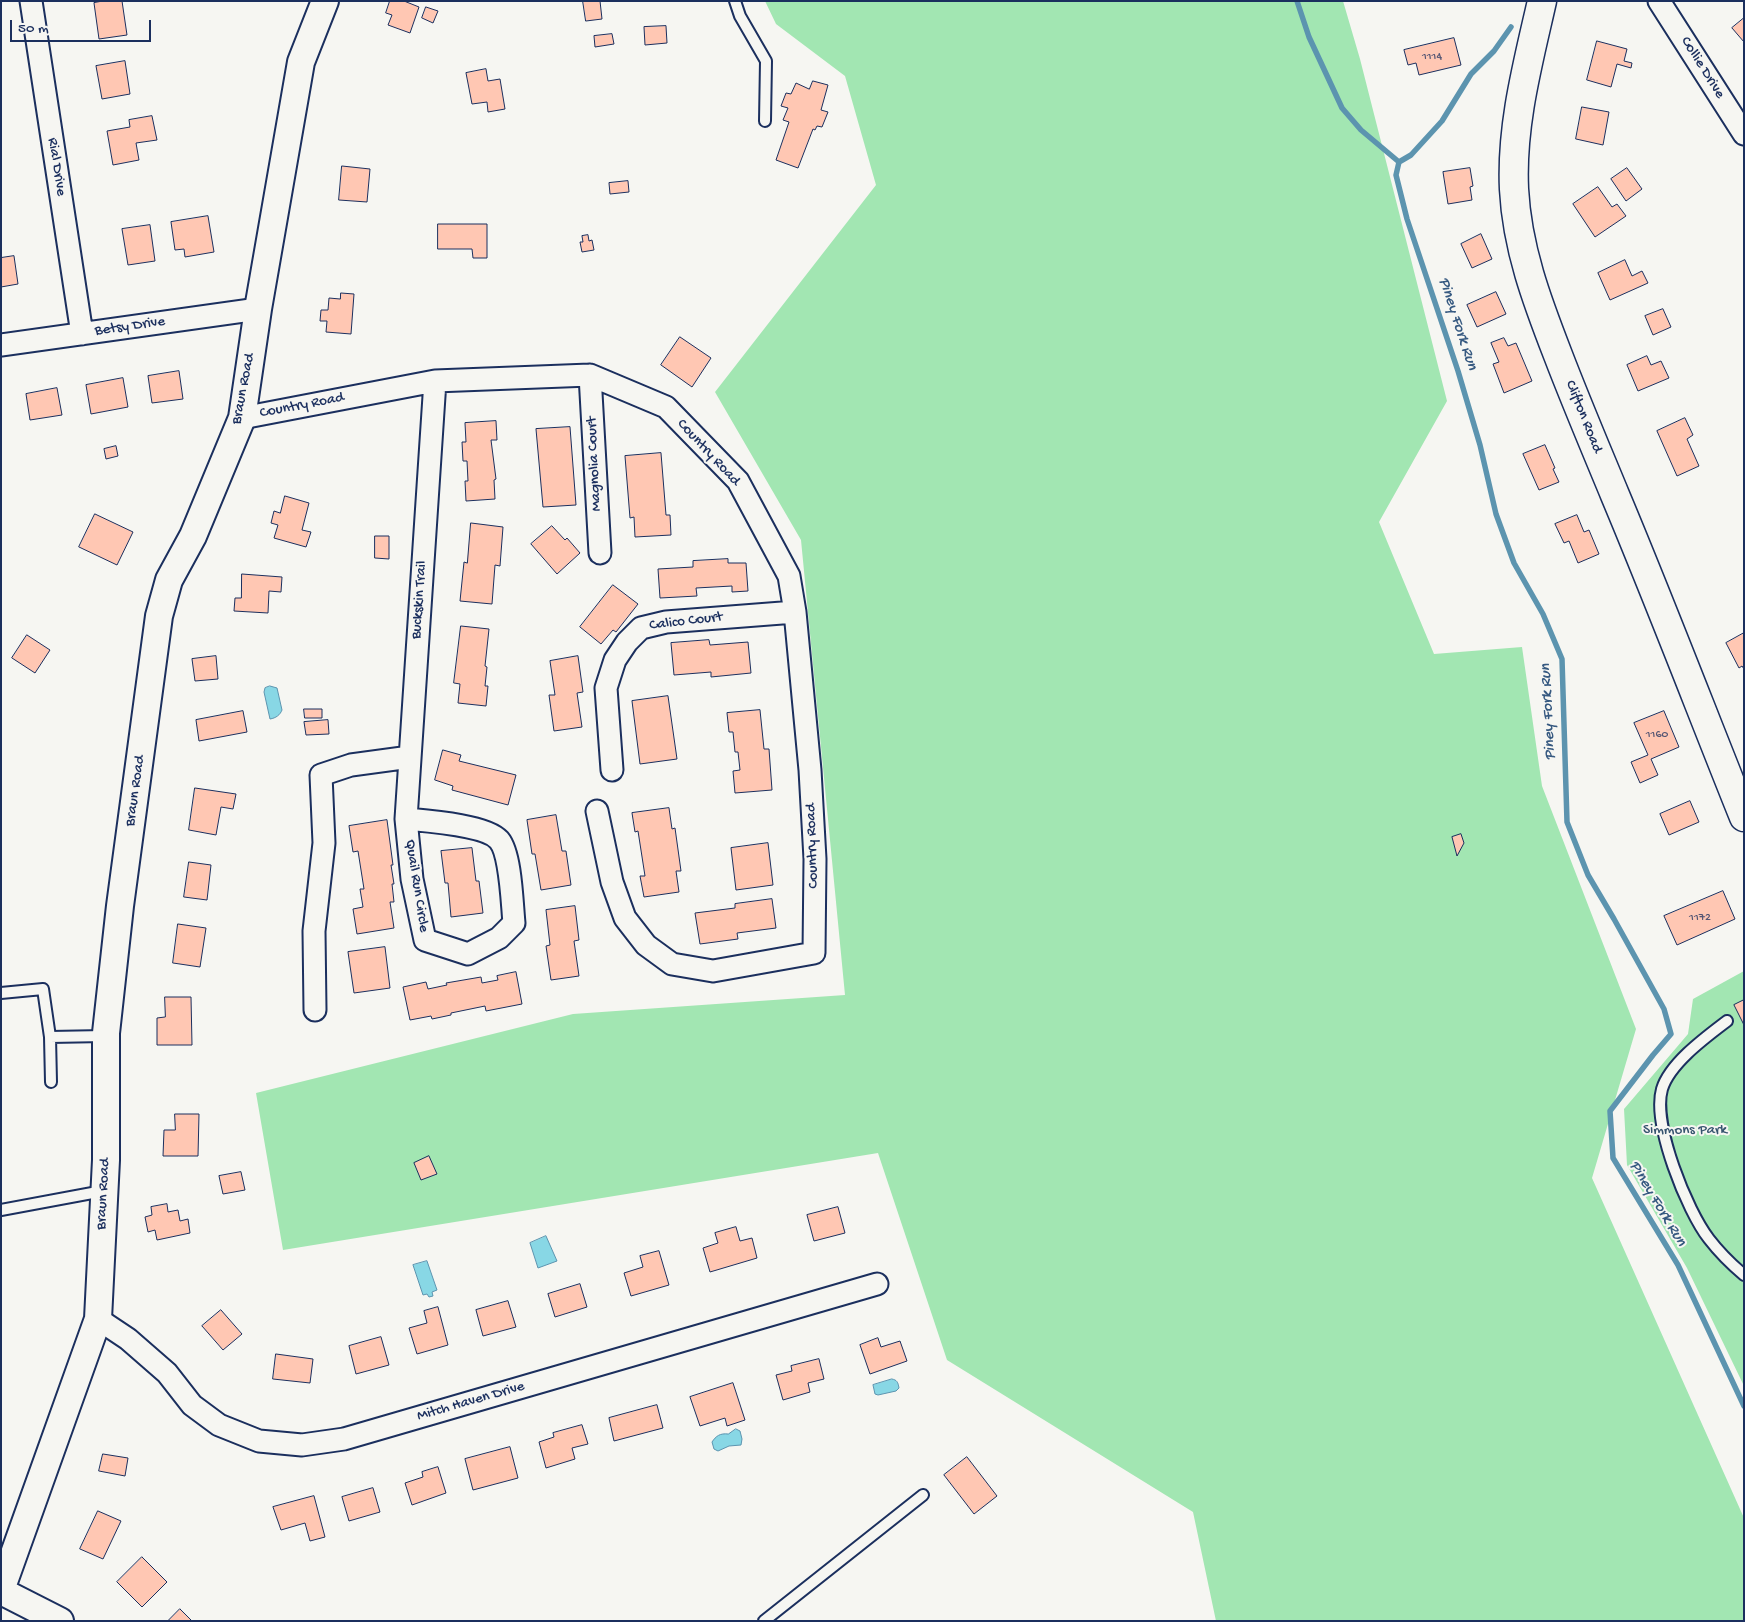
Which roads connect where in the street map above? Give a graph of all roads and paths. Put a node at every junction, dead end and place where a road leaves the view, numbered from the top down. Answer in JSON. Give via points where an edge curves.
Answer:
{"nodes":[{"id":1,"x":31,"y":1,"type":"edge"},
{"id":2,"x":326,"y":1,"type":"edge"},
{"id":3,"x":735,"y":1,"type":"edge"},
{"id":4,"x":1542,"y":1,"type":"edge"},
{"id":5,"x":1659,"y":1,"type":"edge"},
{"id":6,"x":765,"y":121,"type":"dead end"},
{"id":7,"x":1744,"y":134,"type":"edge"},
{"id":8,"x":258,"y":309,"type":"junction"},
{"id":9,"x":82,"y":334,"type":"junction"},
{"id":10,"x":1,"y":345,"type":"edge"},
{"id":11,"x":590,"y":375,"type":"junction"},
{"id":12,"x":435,"y":381,"type":"junction"},
{"id":13,"x":242,"y":418,"type":"junction"},
{"id":14,"x":600,"y":553,"type":"dead end"},
{"id":15,"x":795,"y":612,"type":"junction"},
{"id":16,"x":410,"y":756,"type":"junction"},
{"id":17,"x":612,"y":770,"type":"dead end"},
{"id":18,"x":597,"y":811,"type":"dead end"},
{"id":19,"x":1744,"y":817,"type":"edge"},
{"id":20,"x":406,"y":818,"type":"junction"},
{"id":21,"x":1,"y":992,"type":"edge"},
{"id":22,"x":315,"y":1010,"type":"dead end"},
{"id":23,"x":1727,"y":1021,"type":"dead end"},
{"id":24,"x":106,"y":1036,"type":"junction"},
{"id":25,"x":50,"y":1037,"type":"junction"},
{"id":26,"x":51,"y":1082,"type":"dead end"},
{"id":27,"x":104,"y":1191,"type":"junction"},
{"id":28,"x":1,"y":1210,"type":"edge"},
{"id":29,"x":1744,"y":1275,"type":"edge"},
{"id":30,"x":877,"y":1284,"type":"dead end"},
{"id":31,"x":98,"y":1319,"type":"junction"},
{"id":32,"x":923,"y":1495,"type":"dead end"},
{"id":33,"x":1,"y":1591,"type":"edge"},
{"id":34,"x":60,"y":1621,"type":"edge"},
{"id":35,"x":764,"y":1621,"type":"edge"}],
"edges":[{"from":1,"to":9,"type":"street","name":"Rial Drive"},
{"from":2,"to":8,"type":"street","name":"Braun Road","via":[[301,62]]},
{"from":3,"to":6,"type":"lane","via":[[766,61]]},
{"from":4,"to":19,"type":"main road","name":"Clifton Road","via":[[1525,75],[1515,140],[1517,220],[1527,270]]},
{"from":5,"to":7,"type":"street","name":"Collie Drive"},
{"from":8,"to":9,"type":"street","name":"Betsy Drive"},
{"from":8,"to":13,"type":"street","name":"Braun Road"},
{"from":9,"to":10,"type":"street","name":"Betsy Drive"},
{"from":11,"to":12,"type":"street","name":"Country Road"},
{"from":11,"to":14,"type":"street","name":"Magnolia Court"},
{"from":11,"to":15,"type":"street","name":"Country Road","via":[[666,407],[738,481],[789,576]]},
{"from":12,"to":13,"type":"street","name":"Country Road"},
{"from":12,"to":16,"type":"street","name":"Buckskin Trail"},
{"from":13,"to":24,"type":"street","name":"Braun Road","via":[[193,536],[170,580],[160,616],[120,906]]},
{"from":15,"to":17,"type":"street","name":"Calico Court","via":[[666,622],[641,628],[615,660],[606,688]]},
{"from":15,"to":18,"type":"street","name":"Country Road","via":[[815,859],[814,953],[713,970],[672,964],[646,945],[625,918],[612,882]]},
{"from":16,"to":20,"type":"street","name":"Buckskin Trail"},
{"from":16,"to":22,"type":"street","via":[[351,764],[321,775],[324,843],[314,931]]},
{"from":20,"to":20,"type":"street","name":"Quail Run Circle","via":[[412,879],[425,940],[468,954],[500,938],[514,923],[508,861],[499,840],[478,829]]},
{"from":21,"to":25,"type":"lane","via":[[43,988]]},
{"from":23,"to":29,"type":"lane","via":[[1678,1063],[1662,1089],[1661,1115],[1678,1180],[1693,1213],[1708,1238]]},
{"from":24,"to":25,"type":"lane"},
{"from":24,"to":27,"type":"street","name":"Braun Road"},
{"from":25,"to":26,"type":"lane"},
{"from":27,"to":28,"type":"lane"},
{"from":27,"to":31,"type":"street","name":"Braun Road"},
{"from":30,"to":31,"type":"street","name":"Mitch Haven Drive","via":[[344,1439],[302,1445],[259,1441],[219,1425],[192,1405],[167,1373],[141,1350]]},
{"from":31,"to":33,"type":"street","name":"Braun Road"},
{"from":32,"to":35,"type":"lane"},
{"from":33,"to":34,"type":"street"}]}
